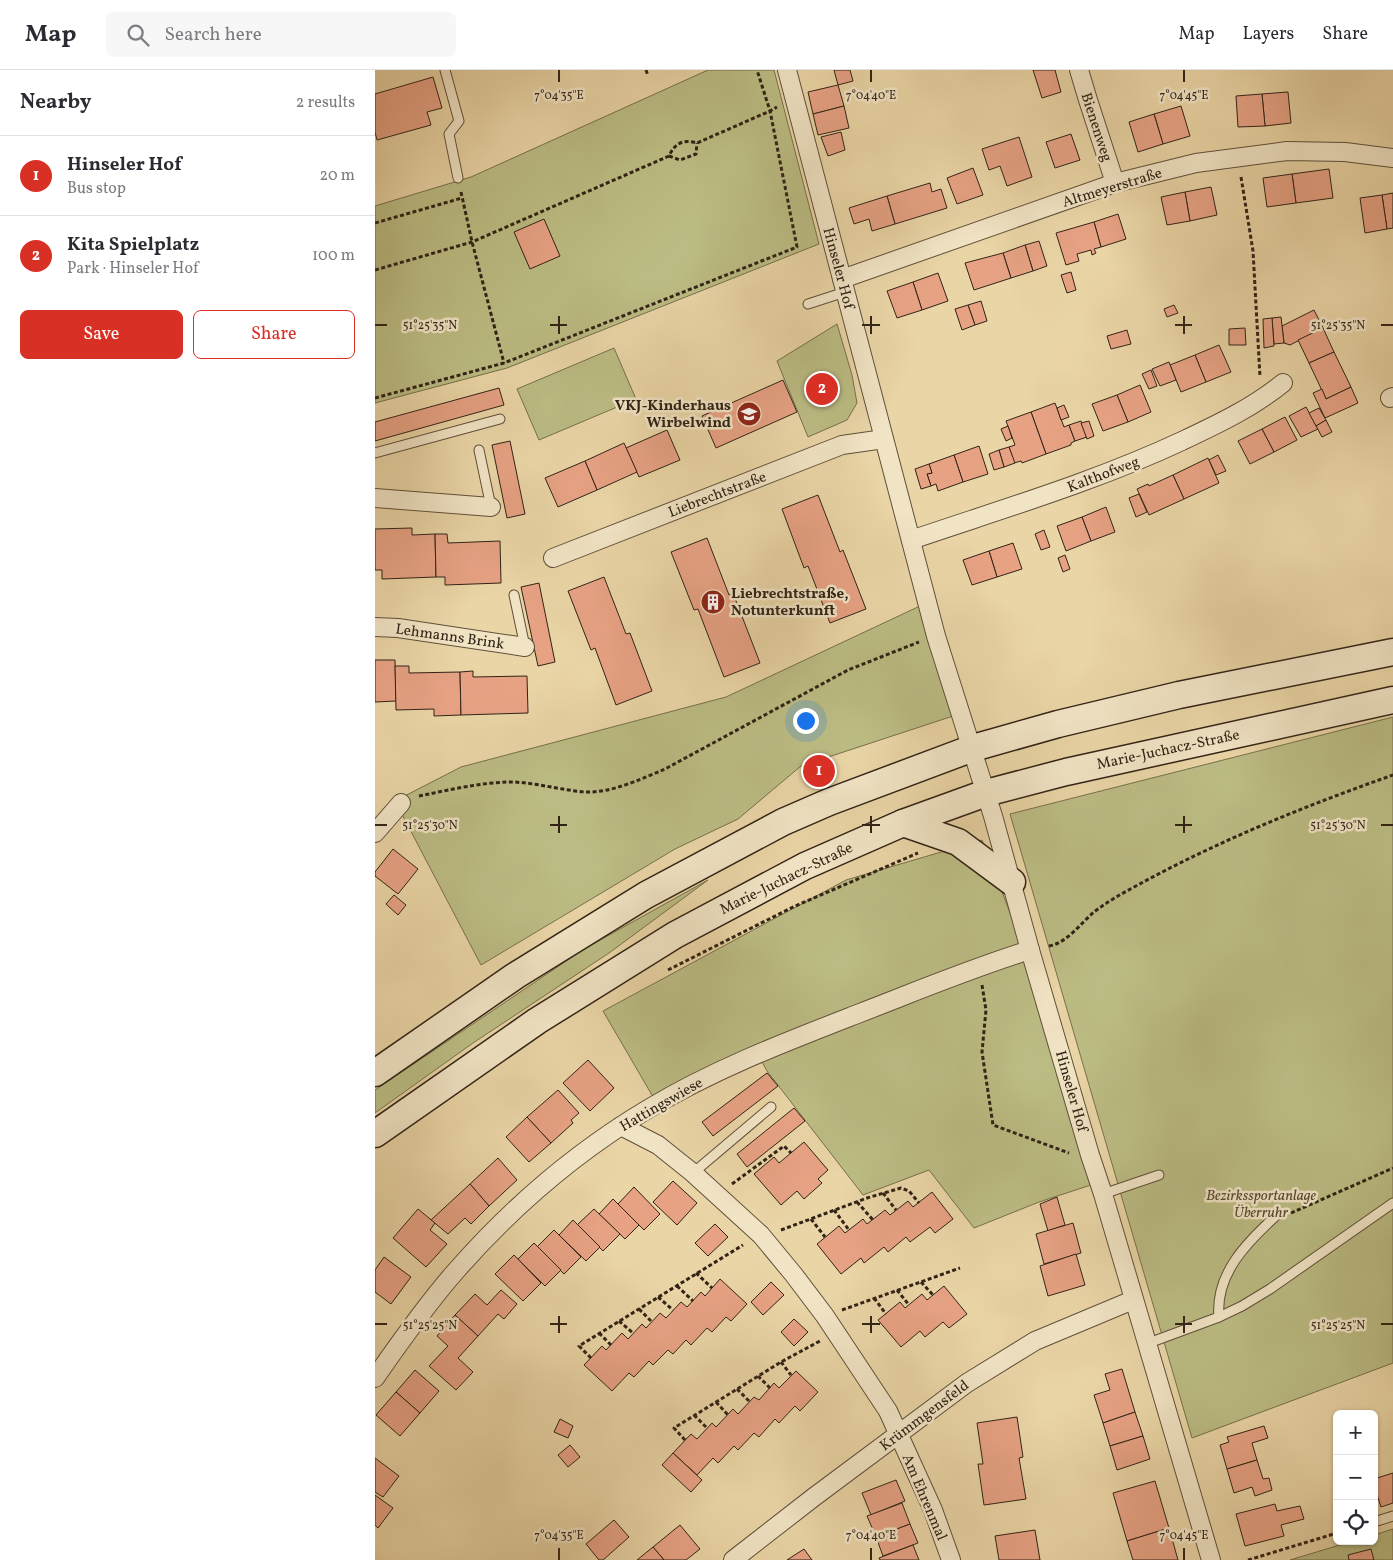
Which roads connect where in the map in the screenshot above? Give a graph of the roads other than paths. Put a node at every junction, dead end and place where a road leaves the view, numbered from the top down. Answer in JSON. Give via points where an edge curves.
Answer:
{"nodes":[{"id":1,"x":445,"y":70,"type":"edge"},
{"id":2,"x":787,"y":70,"type":"edge"},
{"id":3,"x":1079,"y":70,"type":"edge"},
{"id":4,"x":1393,"y":158,"type":"edge"},
{"id":5,"x":458,"y":178,"type":"road end"},
{"id":6,"x":1115,"y":183,"type":"junction"},
{"id":7,"x":843,"y":286,"type":"junction"},
{"id":8,"x":808,"y":304,"type":"dead end"},
{"id":9,"x":1283,"y":383,"type":"dead end"},
{"id":10,"x":500,"y":419,"type":"dead end"},
{"id":11,"x":884,"y":439,"type":"junction"},
{"id":12,"x":479,"y":450,"type":"dead end"},
{"id":13,"x":375,"y":453,"type":"edge"},
{"id":14,"x":375,"y":498,"type":"edge"},
{"id":15,"x":491,"y":507,"type":"joint"},
{"id":16,"x":911,"y":540,"type":"junction"},
{"id":17,"x":553,"y":558,"type":"dead end"},
{"id":18,"x":513,"y":595,"type":"dead end"},
{"id":19,"x":375,"y":627,"type":"edge"},
{"id":20,"x":525,"y":646,"type":"joint"},
{"id":21,"x":1393,"y":652,"type":"edge"},
{"id":22,"x":1393,"y":700,"type":"edge"},
{"id":23,"x":973,"y":748,"type":"junction"},
{"id":24,"x":986,"y":793,"type":"junction"},
{"id":25,"x":401,"y":803,"type":"road end"},
{"id":26,"x":903,"y":823,"type":"junction"},
{"id":27,"x":375,"y":833,"type":"edge"},
{"id":28,"x":1012,"y":882,"type":"junction"},
{"id":29,"x":1030,"y":950,"type":"junction"},
{"id":30,"x":375,"y":1073,"type":"edge"},
{"id":31,"x":771,"y":1107,"type":"dead end"},
{"id":32,"x":621,"y":1126,"type":"junction"},
{"id":33,"x":375,"y":1134,"type":"edge"},
{"id":34,"x":693,"y":1173,"type":"junction"},
{"id":35,"x":1159,"y":1175,"type":"dead end"},
{"id":36,"x":1103,"y":1194,"type":"junction"},
{"id":37,"x":1393,"y":1203,"type":"edge"},
{"id":38,"x":1277,"y":1215,"type":"road end"},
{"id":39,"x":1133,"y":1300,"type":"junction"},
{"id":40,"x":1219,"y":1317,"type":"junction"},
{"id":41,"x":1146,"y":1344,"type":"junction"},
{"id":42,"x":375,"y":1378,"type":"edge"},
{"id":43,"x":899,"y":1434,"type":"junction"},
{"id":44,"x":1393,"y":1516,"type":"edge"},
{"id":45,"x":1378,"y":1521,"type":"edge"},
{"id":46,"x":733,"y":1560,"type":"edge"},
{"id":47,"x":951,"y":1560,"type":"edge"},
{"id":48,"x":1211,"y":1560,"type":"edge"}],
"edges":[{"from":1,"to":5,"type":"lane","via":[[459,120],[449,134]]},
{"from":2,"to":7,"type":"street","name":"Hinseler Hof"},
{"from":3,"to":6,"type":"street","name":"Bienenweg"},
{"from":4,"to":6,"type":"street","name":"Altmeyerstraße","via":[[1345,152],[1287,151],[1197,163]]},
{"from":6,"to":7,"type":"street","name":"Altmeyerstraße"},
{"from":7,"to":8,"type":"lane"},
{"from":7,"to":11,"type":"street","name":"Hinseler Hof"},
{"from":9,"to":16,"type":"street","name":"Kalthofweg","via":[[1263,399],[1222,422],[1155,453],[1065,489]]},
{"from":10,"to":13,"type":"lane"},
{"from":11,"to":16,"type":"street","name":"Hinseler Hof"},
{"from":11,"to":17,"type":"street","name":"Liebrechtstraße","via":[[841,445]]},
{"from":12,"to":15,"type":"lane"},
{"from":14,"to":15,"type":"street"},
{"from":16,"to":23,"type":"street","name":"Hinseler Hof","via":[[936,636]]},
{"from":18,"to":20,"type":"lane"},
{"from":19,"to":20,"type":"street","name":"Lehmanns Brink"},
{"from":21,"to":23,"type":"main road","via":[[1179,695]]},
{"from":22,"to":24,"type":"main road","name":"Marie-Juchacz-Straße","via":[[1114,760]]},
{"from":23,"to":24,"type":"street","name":"Hinseler Hof"},
{"from":23,"to":30,"type":"main road","via":[[783,822],[646,895],[515,976]]},
{"from":24,"to":26,"type":"main road","name":"Marie-Juchacz-Straße"},
{"from":24,"to":28,"type":"street","name":"Hinseler Hof"},
{"from":25,"to":27,"type":"street"},
{"from":26,"to":28,"type":"main road","via":[[958,842]]},
{"from":26,"to":33,"type":"main road","name":"Marie-Juchacz-Straße","via":[[805,866],[675,936],[537,1021]]},
{"from":28,"to":29,"type":"street","name":"Hinseler Hof"},
{"from":29,"to":32,"type":"street","name":"Hattingswiese","via":[[967,971],[740,1062],[678,1092]]},
{"from":29,"to":36,"type":"street","name":"Hinseler Hof"},
{"from":31,"to":34,"type":"lane"},
{"from":32,"to":34,"type":"street","name":"Am Ehrenmal","via":[[658,1145]]},
{"from":32,"to":42,"type":"street","name":"Hattingswiese","via":[[542,1186],[496,1228],[455,1272]]},
{"from":34,"to":43,"type":"street","name":"Am Ehrenmal","via":[[761,1235],[825,1316],[888,1411]]},
{"from":35,"to":36,"type":"lane"},
{"from":36,"to":39,"type":"street","name":"Hinseler Hof"},
{"from":37,"to":40,"type":"lane","via":[[1270,1289]]},
{"from":38,"to":40,"type":"lane","via":[[1252,1238],[1234,1262],[1221,1289]]},
{"from":39,"to":41,"type":"street","name":"Hinseler Hof"},
{"from":39,"to":43,"type":"street","name":"Krümmgensfeld","via":[[1035,1341],[967,1383]]},
{"from":40,"to":41,"type":"lane"},
{"from":41,"to":48,"type":"street","name":"Hinseler Hof"},
{"from":43,"to":46,"type":"street","name":"Krümmgensfeld"},
{"from":43,"to":47,"type":"street","name":"Am Ehrenmal"},
{"from":44,"to":45,"type":"lane"}]}
